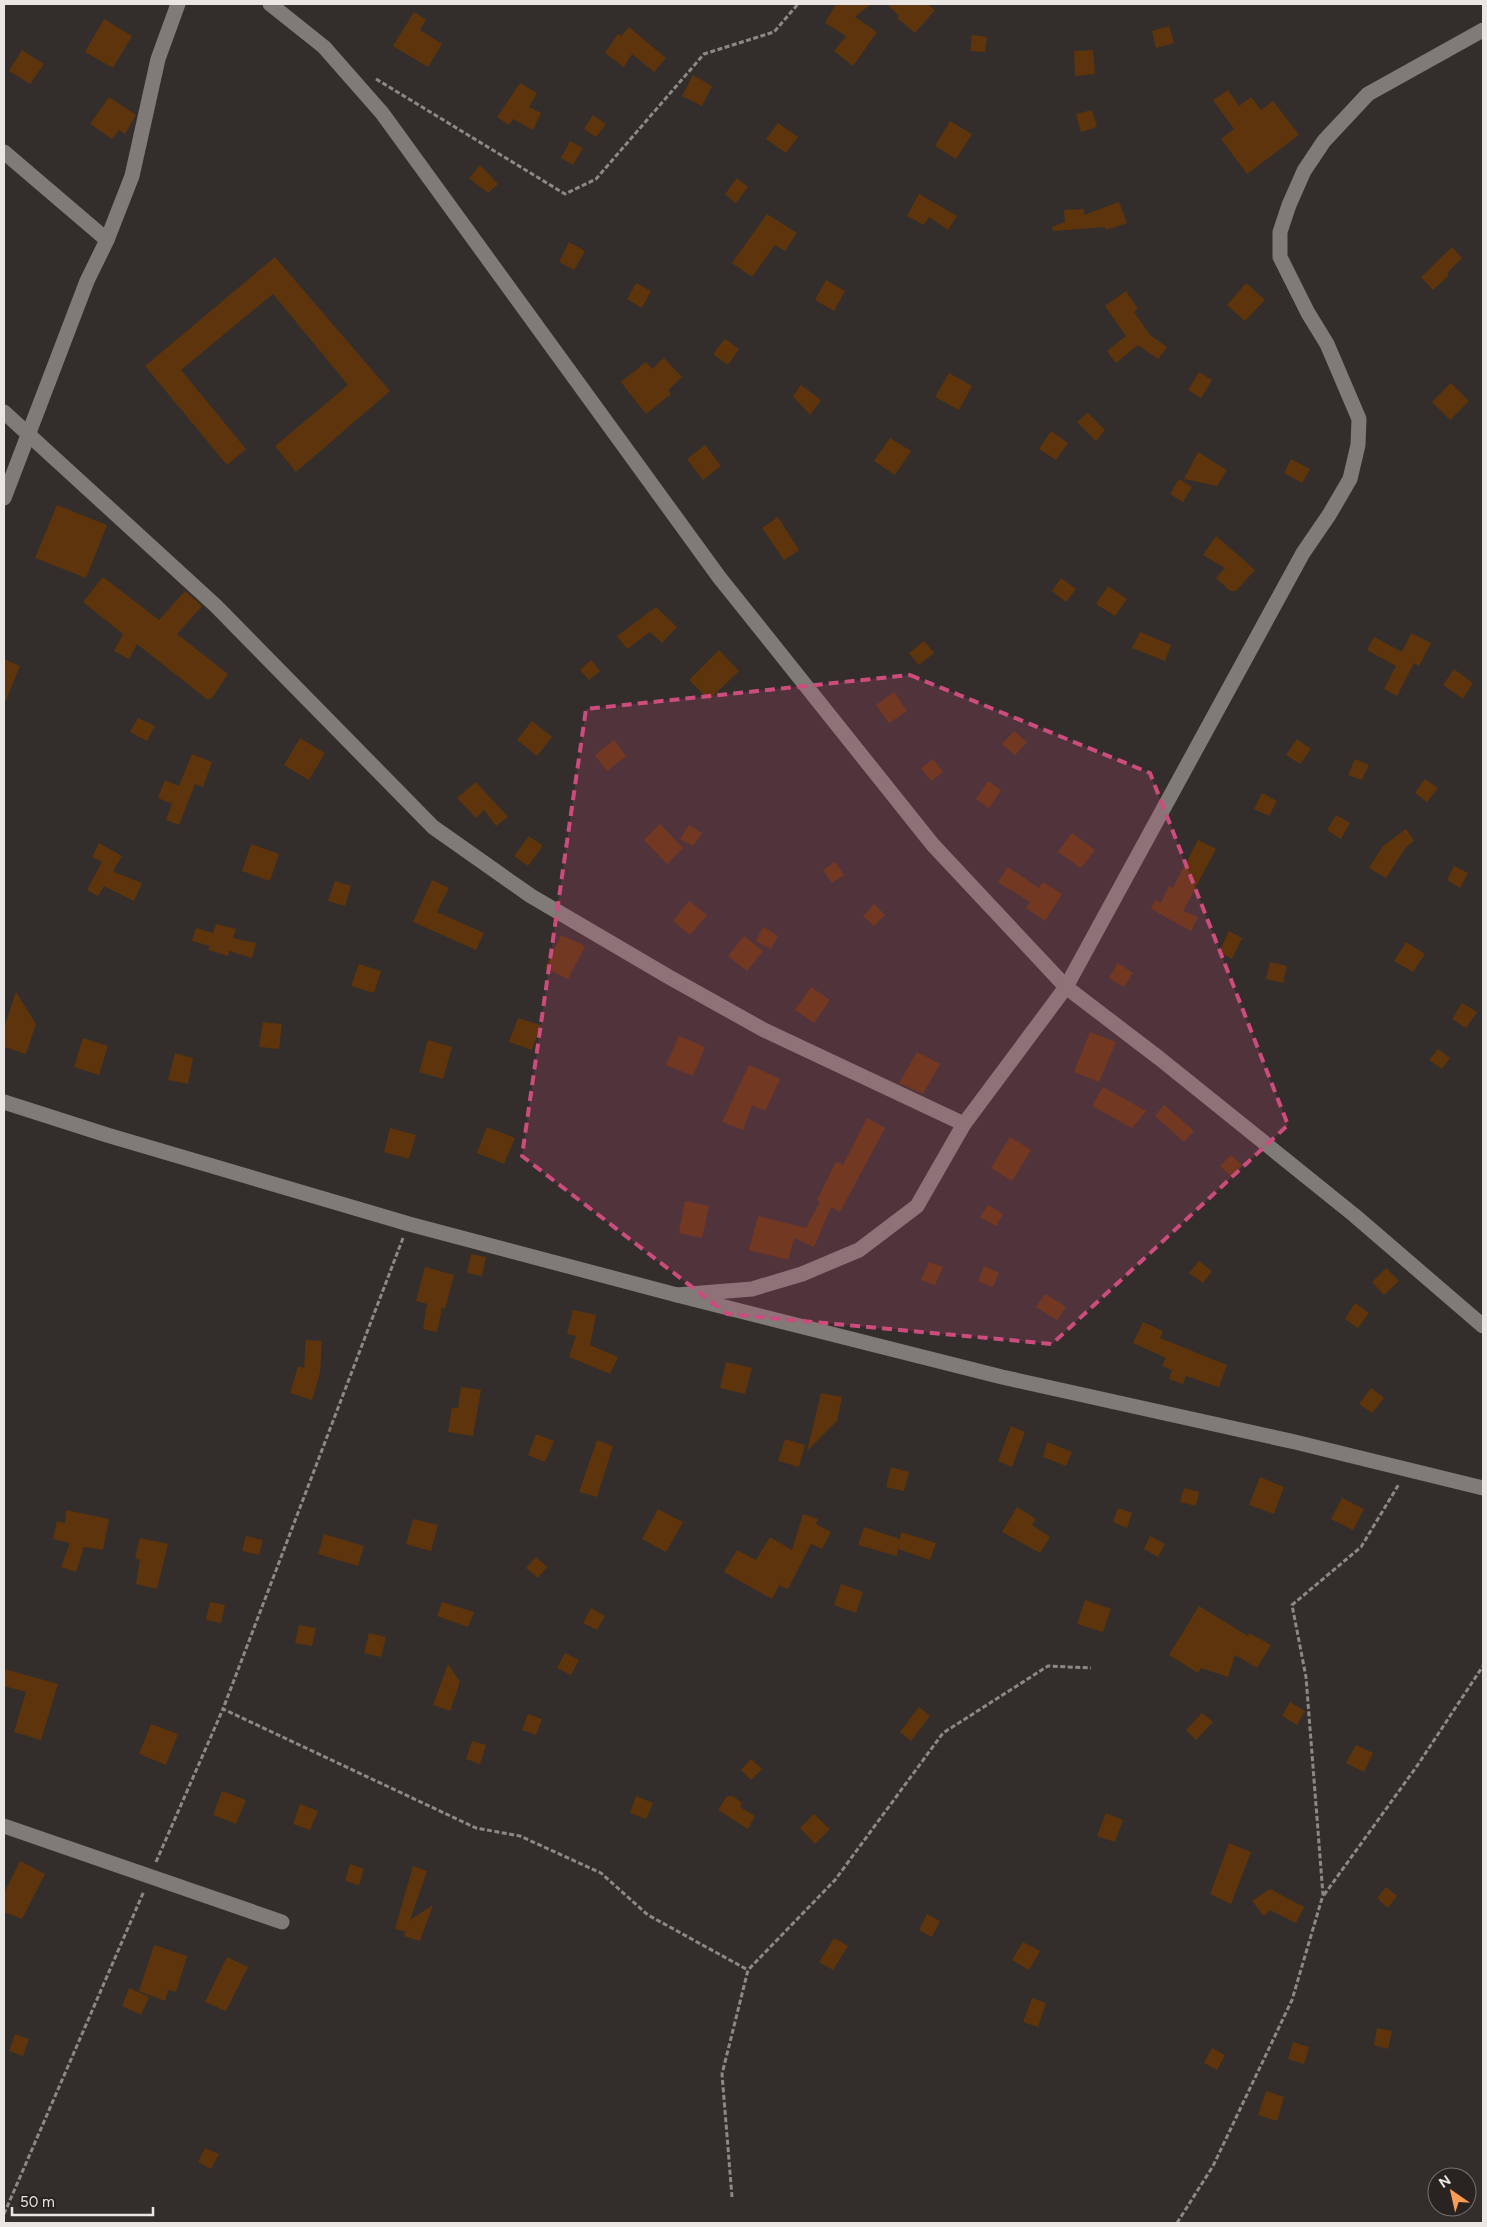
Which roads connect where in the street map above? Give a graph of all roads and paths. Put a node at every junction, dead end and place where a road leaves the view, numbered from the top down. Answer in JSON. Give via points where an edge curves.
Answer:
{"nodes":[{"id":1,"x":178,"y":4,"type":"edge"},
{"id":2,"x":270,"y":4,"type":"edge"},
{"id":3,"x":798,"y":4,"type":"edge"},
{"id":4,"x":1483,"y":30,"type":"edge"},
{"id":5,"x":374,"y":78,"type":"dead end"},
{"id":6,"x":4,"y":152,"type":"edge"},
{"id":7,"x":108,"y":240,"type":"junction"},
{"id":8,"x":4,"y":412,"type":"edge"},
{"id":9,"x":29,"y":433,"type":"junction"},
{"id":10,"x":4,"y":498,"type":"edge"},
{"id":11,"x":1066,"y":987,"type":"junction"},
{"id":12,"x":4,"y":1102,"type":"edge"},
{"id":13,"x":964,"y":1124,"type":"junction"},
{"id":14,"x":409,"y":1224,"type":"junction"},
{"id":15,"x":677,"y":1295,"type":"junction"},
{"id":16,"x":1483,"y":1326,"type":"edge"},
{"id":17,"x":1407,"y":1470,"type":"junction"},
{"id":18,"x":1483,"y":1488,"type":"edge"},
{"id":19,"x":1483,"y":1666,"type":"edge"},
{"id":20,"x":1091,"y":1668,"type":"dead end"},
{"id":21,"x":223,"y":1709,"type":"junction"},
{"id":22,"x":4,"y":1826,"type":"edge"},
{"id":23,"x":150,"y":1878,"type":"junction"},
{"id":24,"x":1324,"y":1895,"type":"junction"},
{"id":25,"x":282,"y":1922,"type":"dead end"},
{"id":26,"x":748,"y":1970,"type":"junction"},
{"id":27,"x":732,"y":2197,"type":"dead end"},
{"id":28,"x":4,"y":2214,"type":"edge"},
{"id":29,"x":1177,"y":2223,"type":"edge"}],
"edges":[{"from":1,"to":7,"type":"street","via":[[158,59],[132,176]]},
{"from":2,"to":11,"type":"street","via":[[324,47],[382,113],[732,593],[933,845]]},
{"from":3,"to":5,"type":"path","via":[[774,32],[704,54],[596,179],[565,194]]},
{"from":4,"to":11,"type":"street","via":[[1368,94],[1324,141],[1304,171],[1288,205],[1280,232],[1280,257],[1290,281],[1327,344],[1359,420],[1358,445],[1350,479],[1303,553]]},
{"from":6,"to":7,"type":"street"},
{"from":7,"to":9,"type":"street","via":[[87,281]]},
{"from":8,"to":9,"type":"street"},
{"from":9,"to":10,"type":"street"},
{"from":9,"to":13,"type":"street","via":[[216,606],[433,827],[531,896],[669,977],[764,1030]]},
{"from":11,"to":13,"type":"street"},
{"from":11,"to":16,"type":"street","via":[[1354,1216]]},
{"from":12,"to":14,"type":"street"},
{"from":13,"to":15,"type":"street","via":[[917,1206],[860,1250],[802,1274],[752,1289]]},
{"from":14,"to":15,"type":"street"},
{"from":14,"to":21,"type":"path"},
{"from":15,"to":17,"type":"street","via":[[1002,1377]]},
{"from":17,"to":18,"type":"street"},
{"from":17,"to":24,"type":"path","via":[[1361,1547],[1292,1605],[1306,1677]]},
{"from":19,"to":24,"type":"path","via":[[1417,1766]]},
{"from":20,"to":26,"type":"path","via":[[1048,1666],[942,1733],[835,1880]]},
{"from":21,"to":23,"type":"path"},
{"from":21,"to":26,"type":"path","via":[[476,1828],[520,1836],[601,1873],[648,1915]]},
{"from":22,"to":23,"type":"street"},
{"from":23,"to":25,"type":"street"},
{"from":23,"to":28,"type":"path"},
{"from":24,"to":29,"type":"path","via":[[1292,2000],[1213,2166]]},
{"from":26,"to":27,"type":"path","via":[[722,2074]]}]}
